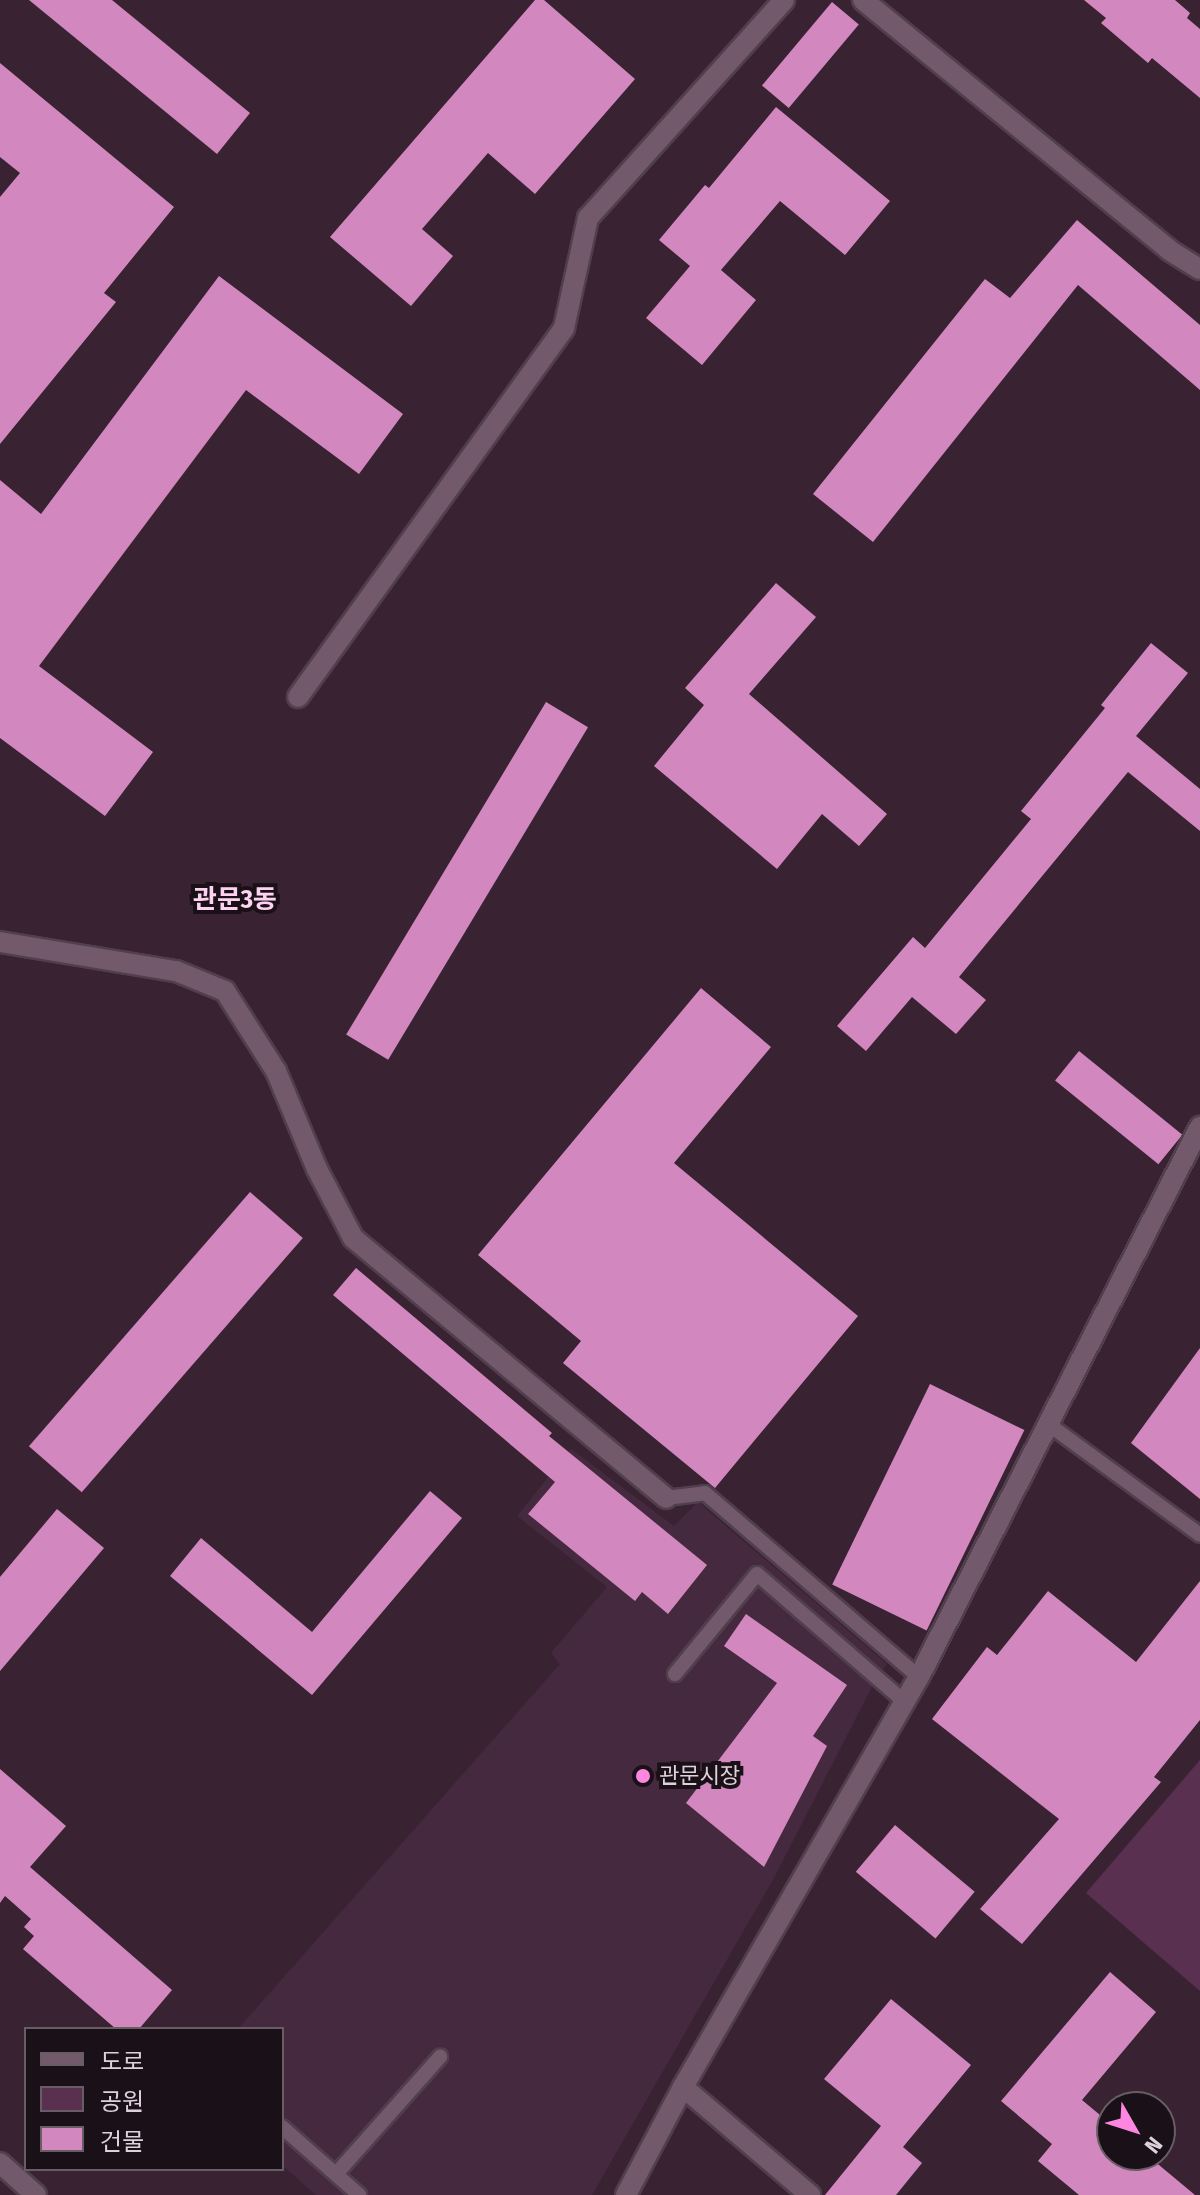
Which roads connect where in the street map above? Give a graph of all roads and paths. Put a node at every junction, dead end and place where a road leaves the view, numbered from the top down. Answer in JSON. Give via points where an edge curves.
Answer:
{"nodes":[{"id":1,"x":784,"y":0,"type":"edge"},
{"id":2,"x":863,"y":0,"type":"edge"},
{"id":3,"x":1200,"y":269,"type":"edge"},
{"id":4,"x":298,"y":697,"type":"dead end"},
{"id":5,"x":0,"y":942,"type":"edge"},
{"id":6,"x":1200,"y":1127,"type":"edge"},
{"id":7,"x":1048,"y":1424,"type":"junction"},
{"id":8,"x":666,"y":1498,"type":"joint"},
{"id":9,"x":1200,"y":1535,"type":"edge"},
{"id":10,"x":675,"y":1674,"type":"dead end"},
{"id":11,"x":919,"y":1677,"type":"junction"},
{"id":12,"x":905,"y":1702,"type":"junction"},
{"id":13,"x":440,"y":2057,"type":"dead end"},
{"id":14,"x":683,"y":2087,"type":"junction"},
{"id":15,"x":284,"y":2129,"type":"edge"},
{"id":16,"x":0,"y":2163,"type":"edge"},
{"id":17,"x":336,"y":2174,"type":"junction"},
{"id":18,"x":36,"y":2195,"type":"edge"},
{"id":19,"x":359,"y":2195,"type":"edge"},
{"id":20,"x":626,"y":2195,"type":"edge"},
{"id":21,"x":810,"y":2195,"type":"edge"}],
"edges":[{"from":1,"to":4,"type":"street","via":[[588,218],[564,328]]},
{"from":2,"to":3,"type":"street","via":[[1169,250]]},
{"from":5,"to":8,"type":"street","via":[[176,971],[225,991],[276,1071],[353,1238]]},
{"from":6,"to":7,"type":"street"},
{"from":7,"to":9,"type":"lane"},
{"from":7,"to":11,"type":"street"},
{"from":8,"to":11,"type":"lane","via":[[705,1493]]},
{"from":10,"to":12,"type":"lane","via":[[757,1574]]},
{"from":11,"to":12,"type":"street"},
{"from":12,"to":14,"type":"street"},
{"from":13,"to":17,"type":"lane"},
{"from":14,"to":20,"type":"street"},
{"from":14,"to":21,"type":"street"},
{"from":15,"to":17,"type":"lane"},
{"from":16,"to":18,"type":"street"},
{"from":17,"to":19,"type":"lane"}]}
